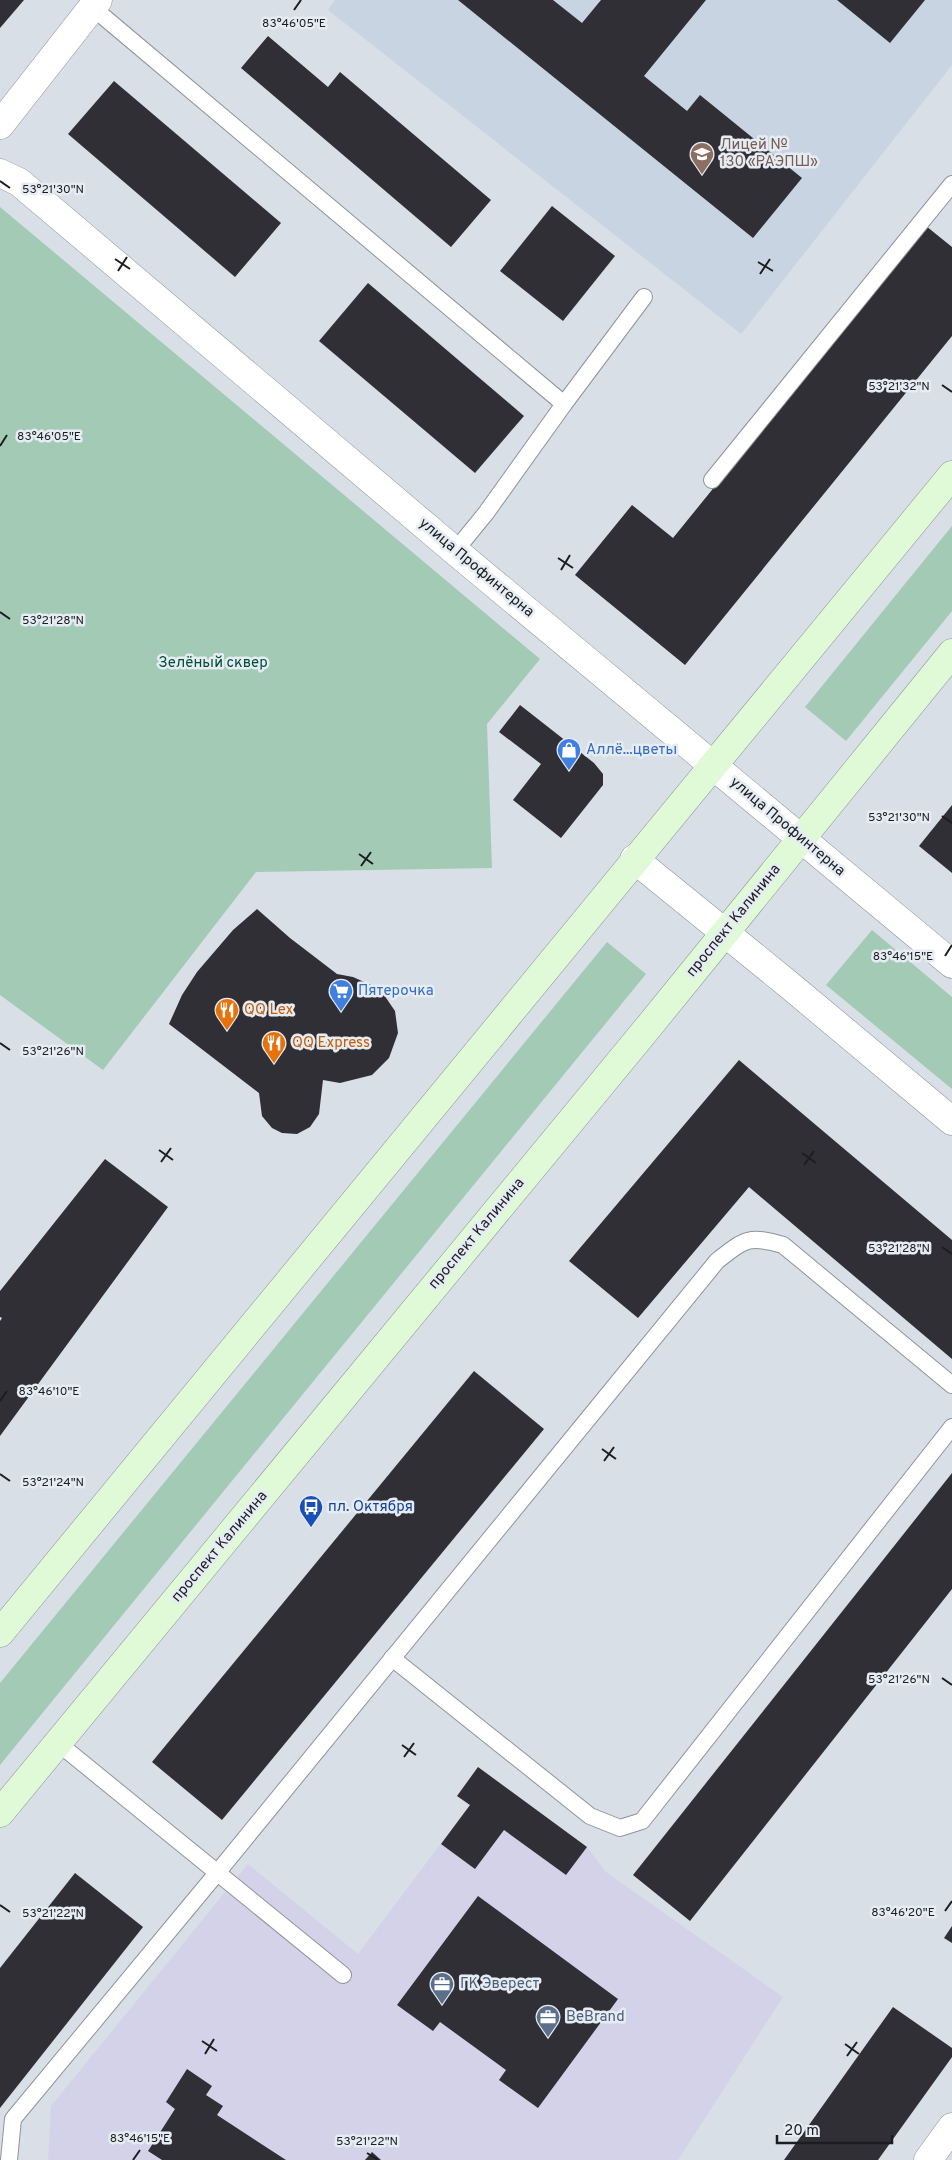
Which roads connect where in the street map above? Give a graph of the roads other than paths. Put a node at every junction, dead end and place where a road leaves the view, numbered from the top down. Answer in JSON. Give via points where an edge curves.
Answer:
{"nodes":[{"id":1,"x":95,"y":4,"type":"edge"},
{"id":2,"x":0,"y":124,"type":"edge"},
{"id":3,"x":0,"y":173,"type":"edge"},
{"id":4,"x":952,"y":184,"type":"edge"},
{"id":5,"x":644,"y":297,"type":"dead end"},
{"id":6,"x":564,"y":404,"type":"junction"},
{"id":7,"x":952,"y":474,"type":"edge"},
{"id":8,"x":712,"y":480,"type":"dead end"},
{"id":9,"x":455,"y":551,"type":"junction"},
{"id":10,"x":952,"y":653,"type":"edge"},
{"id":11,"x":712,"y":765,"type":"junction"},
{"id":12,"x":801,"y":839,"type":"junction"},
{"id":13,"x":634,"y":859,"type":"junction"},
{"id":14,"x":723,"y":933,"type":"junction"},
{"id":15,"x":952,"y":964,"type":"edge"},
{"id":16,"x":952,"y":1121,"type":"edge"},
{"id":17,"x":952,"y":1384,"type":"edge"},
{"id":18,"x":952,"y":1427,"type":"edge"},
{"id":19,"x":0,"y":1633,"type":"edge"},
{"id":20,"x":392,"y":1658,"type":"junction"},
{"id":21,"x":58,"y":1743,"type":"junction"},
{"id":22,"x":0,"y":1813,"type":"edge"},
{"id":23,"x":217,"y":1873,"type":"junction"},
{"id":24,"x":343,"y":1975,"type":"dead end"},
{"id":25,"x":952,"y":2127,"type":"edge"},
{"id":26,"x":9,"y":2160,"type":"edge"},
{"id":27,"x":928,"y":2160,"type":"edge"}],
"edges":[{"from":1,"to":2,"type":"street"},
{"from":1,"to":6,"type":"lane"},
{"from":3,"to":9,"type":"street","name":"улица Профинтерна","via":[[19,182]]},
{"from":4,"to":8,"type":"lane"},
{"from":5,"to":6,"type":"lane"},
{"from":6,"to":9,"type":"lane"},
{"from":7,"to":11,"type":"main road"},
{"from":9,"to":11,"type":"street","name":"улица Профинтерна"},
{"from":10,"to":12,"type":"main road","name":"проспект Калинина"},
{"from":11,"to":12,"type":"street","name":"улица Профинтерна"},
{"from":11,"to":13,"type":"main road"},
{"from":12,"to":14,"type":"main road","name":"проспект Калинина"},
{"from":12,"to":15,"type":"street","name":"улица Профинтерна"},
{"from":13,"to":14,"type":"street"},
{"from":13,"to":19,"type":"main road"},
{"from":14,"to":16,"type":"street"},
{"from":14,"to":21,"type":"main road","name":"проспект Калинина"},
{"from":17,"to":20,"type":"lane","via":[[784,1245],[761,1238],[740,1243],[716,1261]]},
{"from":18,"to":20,"type":"lane","via":[[642,1821],[620,1828],[590,1816]]},
{"from":20,"to":23,"type":"lane"},
{"from":21,"to":22,"type":"main road","name":"проспект Калинина"},
{"from":21,"to":23,"type":"lane"},
{"from":23,"to":24,"type":"lane"},
{"from":23,"to":26,"type":"lane","via":[[12,2119]]},
{"from":25,"to":27,"type":"street"}]}
